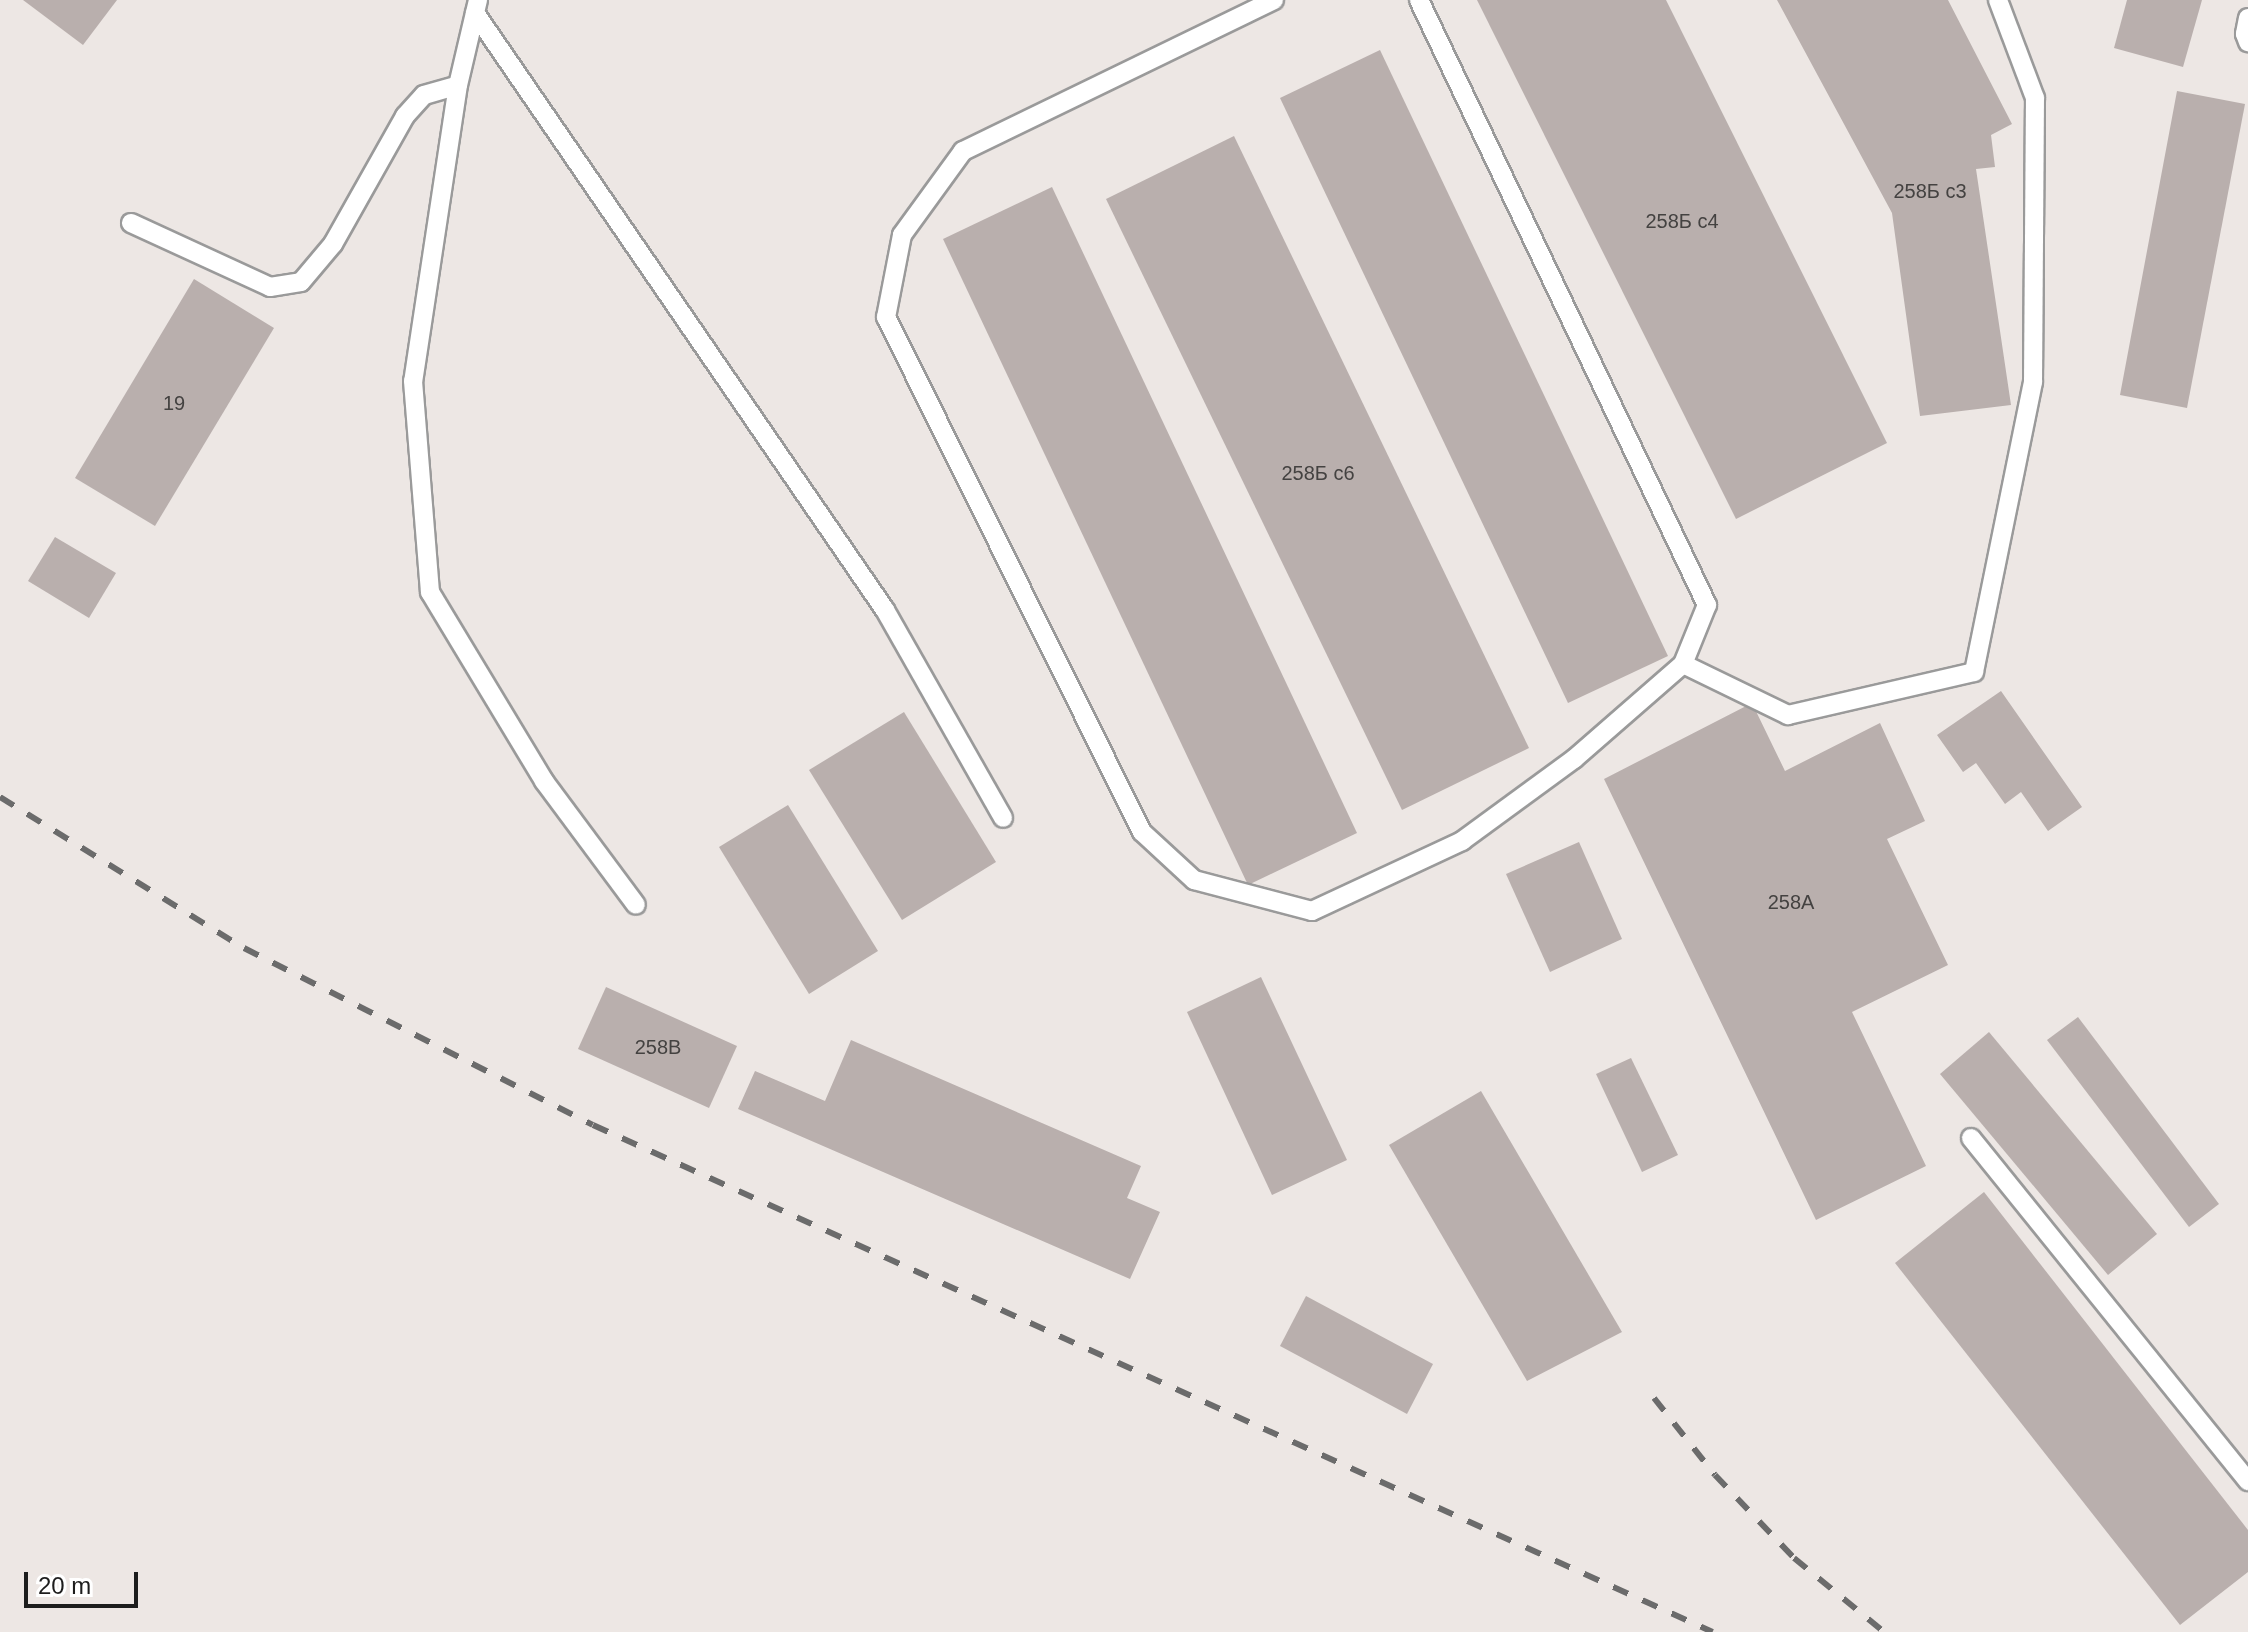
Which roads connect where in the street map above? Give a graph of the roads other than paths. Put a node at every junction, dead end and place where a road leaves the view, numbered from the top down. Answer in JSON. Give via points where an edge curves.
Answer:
{"nodes":[{"id":1,"x":1274,"y":0,"type":"edge"},
{"id":2,"x":1419,"y":0,"type":"edge"},
{"id":3,"x":1998,"y":0,"type":"edge"},
{"id":4,"x":476,"y":6,"type":"edge"},
{"id":5,"x":2248,"y":18,"type":"edge"},
{"id":6,"x":2248,"y":42,"type":"edge"},
{"id":7,"x":458,"y":85,"type":"junction"},
{"id":8,"x":131,"y":223,"type":"dead end"},
{"id":9,"x":1683,"y":664,"type":"junction"},
{"id":10,"x":1003,"y":818,"type":"dead end"},
{"id":11,"x":636,"y":905,"type":"dead end"},
{"id":12,"x":1971,"y":1138,"type":"dead end"},
{"id":13,"x":2248,"y":1481,"type":"edge"}],
"edges":[{"from":1,"to":9,"type":"lane","via":[[963,151],[902,235],[886,317],[1142,832],[1194,880],[1312,911],[1462,841],[1574,759]]},
{"from":2,"to":9,"type":"lane","via":[[1707,605]]},
{"from":3,"to":9,"type":"lane","via":[[2035,98],[2033,382],[1974,672],[1788,715]]},
{"from":4,"to":7,"type":"lane"},
{"from":4,"to":10,"type":"lane","via":[[885,610]]},
{"from":5,"to":6,"type":"lane"},
{"from":7,"to":8,"type":"lane","via":[[424,95],[405,116],[333,244],[301,282],[270,287]]},
{"from":7,"to":11,"type":"lane","via":[[413,381],[430,592],[544,781]]},
{"from":12,"to":13,"type":"lane"}]}
